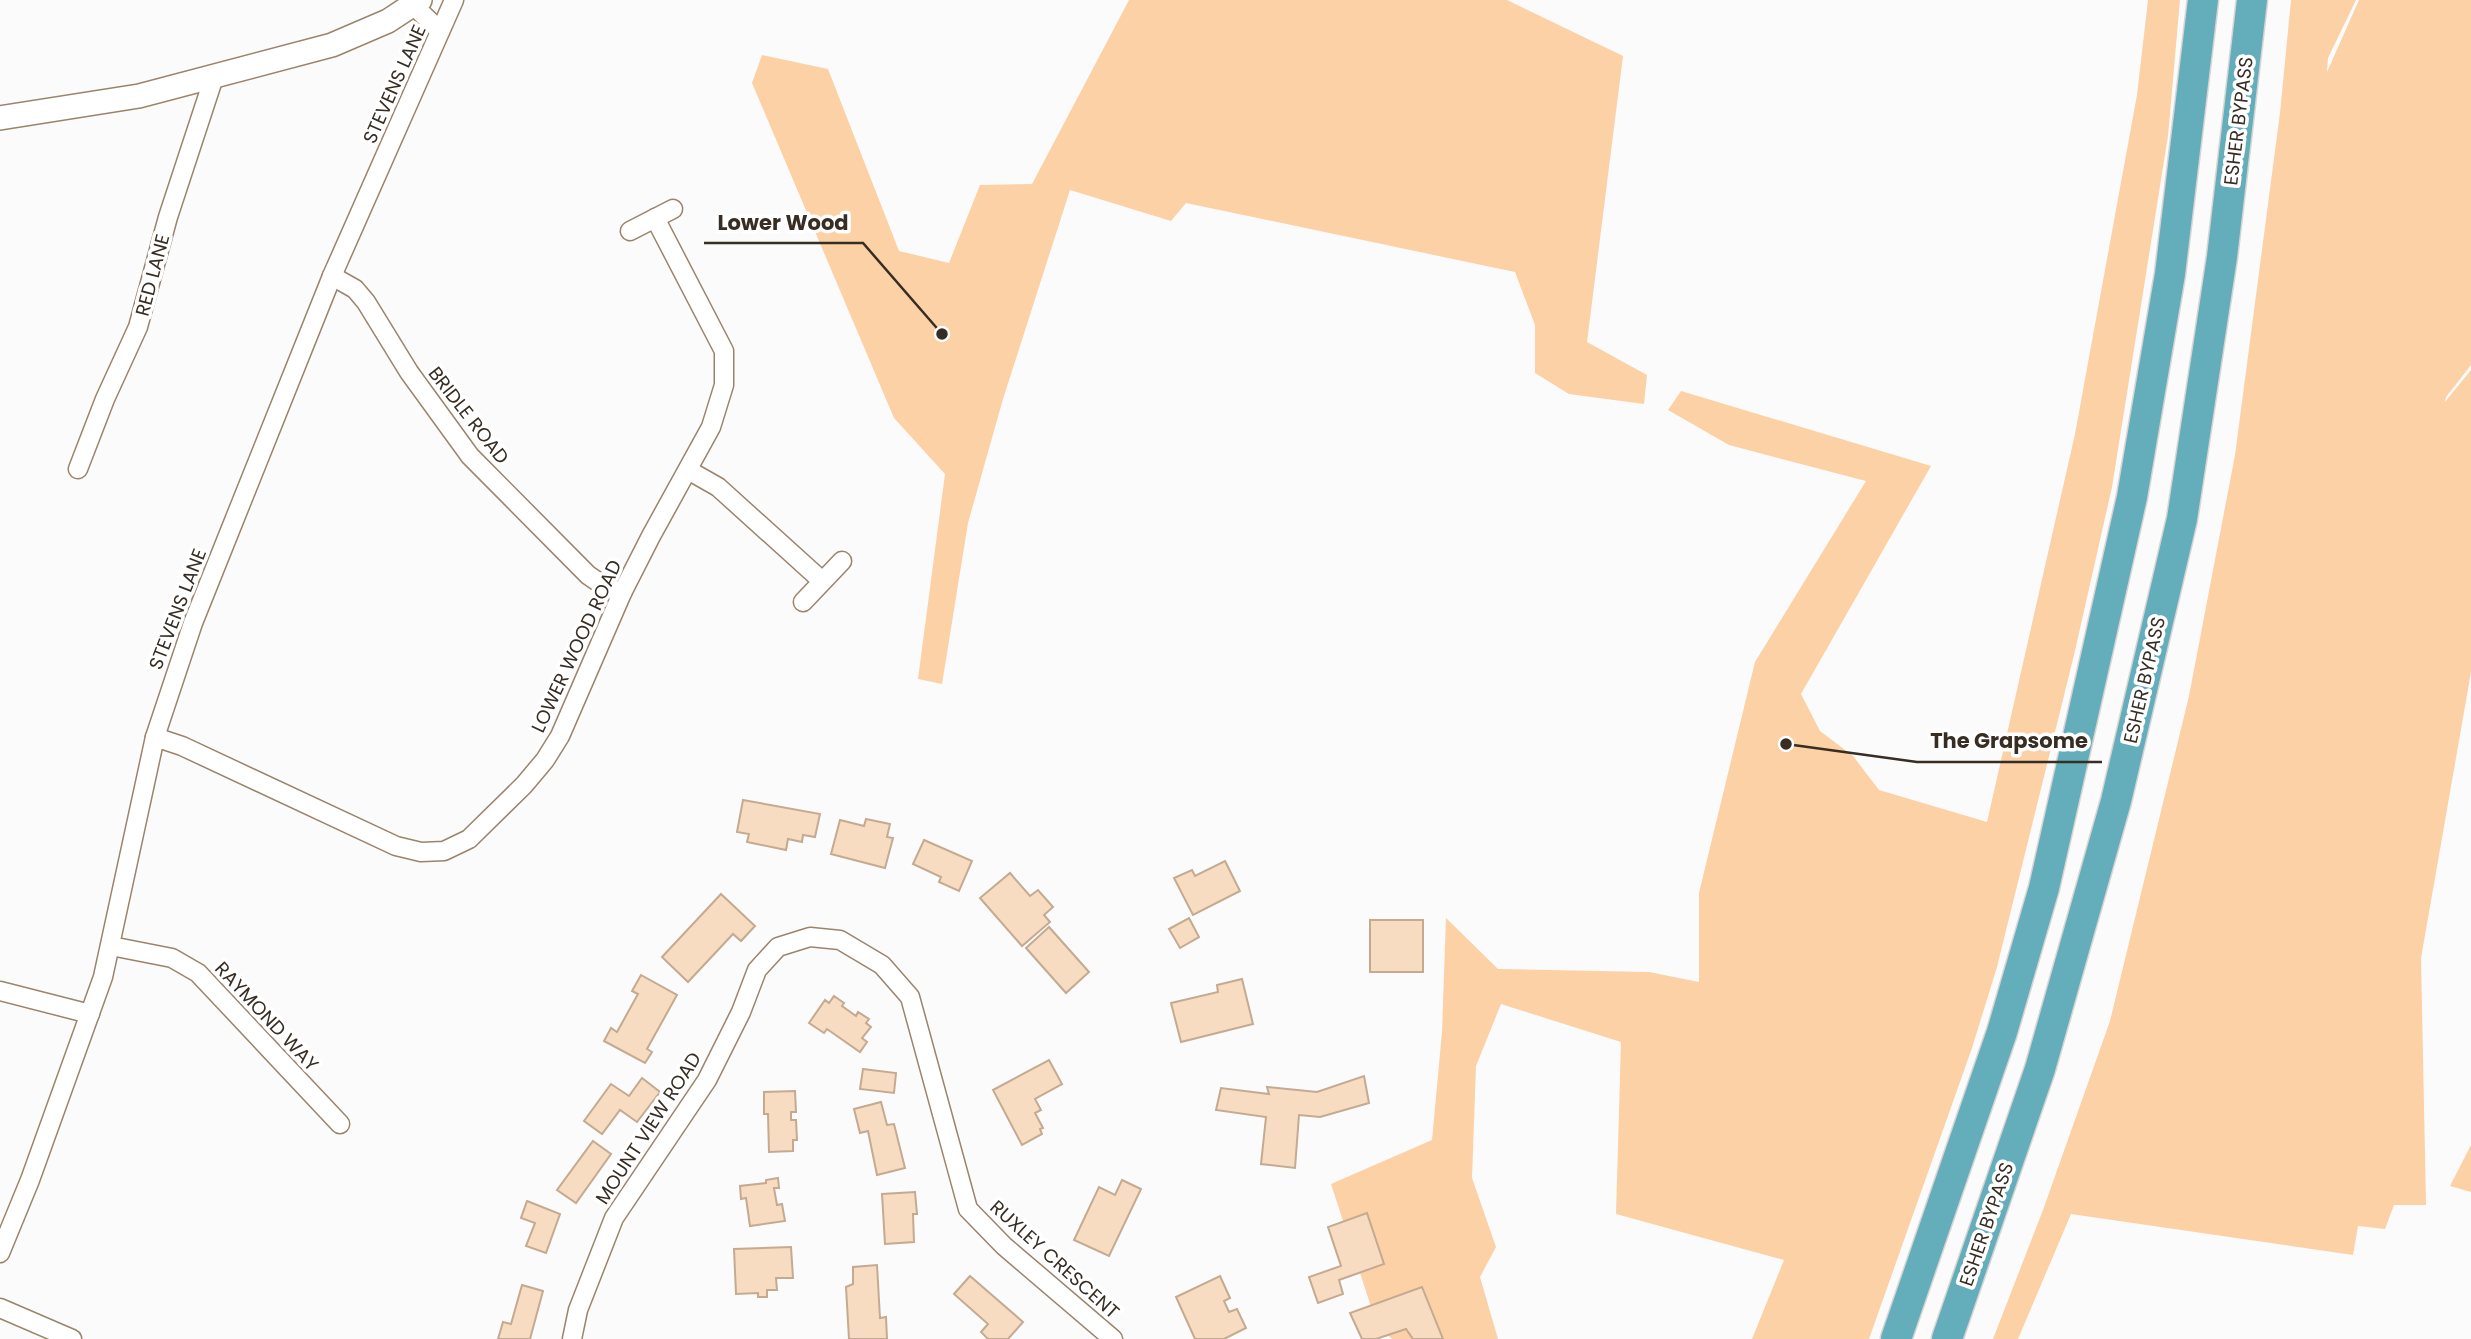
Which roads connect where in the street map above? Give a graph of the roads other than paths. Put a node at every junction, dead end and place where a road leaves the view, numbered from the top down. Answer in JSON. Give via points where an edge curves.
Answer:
{"nodes":[{"id":1,"x":454,"y":0,"type":"edge"},
{"id":2,"x":2203,"y":0,"type":"edge"},
{"id":3,"x":2252,"y":0,"type":"edge"},
{"id":4,"x":417,"y":3,"type":"edge"},
{"id":5,"x":440,"y":31,"type":"junction"},
{"id":6,"x":214,"y":77,"type":"junction"},
{"id":7,"x":0,"y":118,"type":"edge"},
{"id":8,"x":673,"y":209,"type":"dead end"},
{"id":9,"x":655,"y":218,"type":"junction"},
{"id":10,"x":630,"y":230,"type":"dead end"},
{"id":11,"x":332,"y":276,"type":"junction"},
{"id":12,"x":78,"y":469,"type":"dead end"},
{"id":13,"x":688,"y":470,"type":"junction"},
{"id":14,"x":842,"y":561,"type":"dead end"},
{"id":15,"x":821,"y":580,"type":"junction"},
{"id":16,"x":622,"y":593,"type":"junction"},
{"id":17,"x":803,"y":602,"type":"dead end"},
{"id":18,"x":155,"y":737,"type":"junction"},
{"id":19,"x":111,"y":946,"type":"junction"},
{"id":20,"x":0,"y":991,"type":"edge"},
{"id":21,"x":90,"y":1014,"type":"junction"},
{"id":22,"x":935,"y":1089,"type":"joint"},
{"id":23,"x":340,"y":1124,"type":"dead end"},
{"id":24,"x":0,"y":1253,"type":"edge"},
{"id":25,"x":0,"y":1308,"type":"edge"},
{"id":26,"x":72,"y":1339,"type":"edge"},
{"id":27,"x":572,"y":1339,"type":"edge"},
{"id":28,"x":1113,"y":1339,"type":"edge"},
{"id":29,"x":1896,"y":1339,"type":"edge"},
{"id":30,"x":1947,"y":1339,"type":"edge"}],
"edges":[{"from":1,"to":5,"type":"street","name":"STEVENS LANE"},
{"from":2,"to":29,"type":"highway","via":[[2170,274],[2132,497],[2047,875],[2001,1032]]},
{"from":3,"to":30,"type":"highway","name":"ESHER BYPASS","via":[[2222,257],[2182,519],[2116,801],[2048,1042]]},
{"from":4,"to":5,"type":"street"},
{"from":4,"to":6,"type":"street","via":[[332,45]]},
{"from":5,"to":11,"type":"street","name":"STEVENS LANE"},
{"from":6,"to":7,"type":"street","via":[[139,96]]},
{"from":6,"to":12,"type":"street","name":"RED LANE","via":[[167,217],[138,327]]},
{"from":8,"to":9,"type":"street"},
{"from":9,"to":10,"type":"street"},
{"from":9,"to":13,"type":"street","name":"LOWER WOOD ROAD","via":[[724,351],[719,404]]},
{"from":11,"to":16,"type":"street","name":"BRIDLE ROAD","via":[[355,289],[366,302],[409,372],[470,456],[588,575]]},
{"from":11,"to":18,"type":"street","name":"STEVENS LANE","via":[[192,623]]},
{"from":13,"to":15,"type":"street","via":[[718,487]]},
{"from":13,"to":16,"type":"street","name":"LOWER WOOD ROAD"},
{"from":14,"to":15,"type":"street"},
{"from":15,"to":17,"type":"street"},
{"from":16,"to":18,"type":"street","name":"LOWER WOOD ROAD","via":[[560,736],[545,760],[469,839],[444,851],[396,846]]},
{"from":18,"to":19,"type":"street","name":"STEVENS LANE"},
{"from":19,"to":21,"type":"street","name":"STEVENS LANE"},
{"from":19,"to":23,"type":"street","name":"RAYMOND WAY","via":[[173,958],[198,973]]},
{"from":20,"to":21,"type":"street"},
{"from":21,"to":24,"type":"street","name":"STEVENS LANE"},
{"from":22,"to":27,"type":"street","name":"MOUNT VIEW ROAD","via":[[910,997],[882,964],[840,940],[810,937],[778,947],[757,970],[707,1080],[614,1218],[578,1310]]},
{"from":22,"to":28,"type":"street","name":"RUXLEY CRESCENT","via":[[968,1209],[1004,1246]]},
{"from":25,"to":26,"type":"street"}]}
